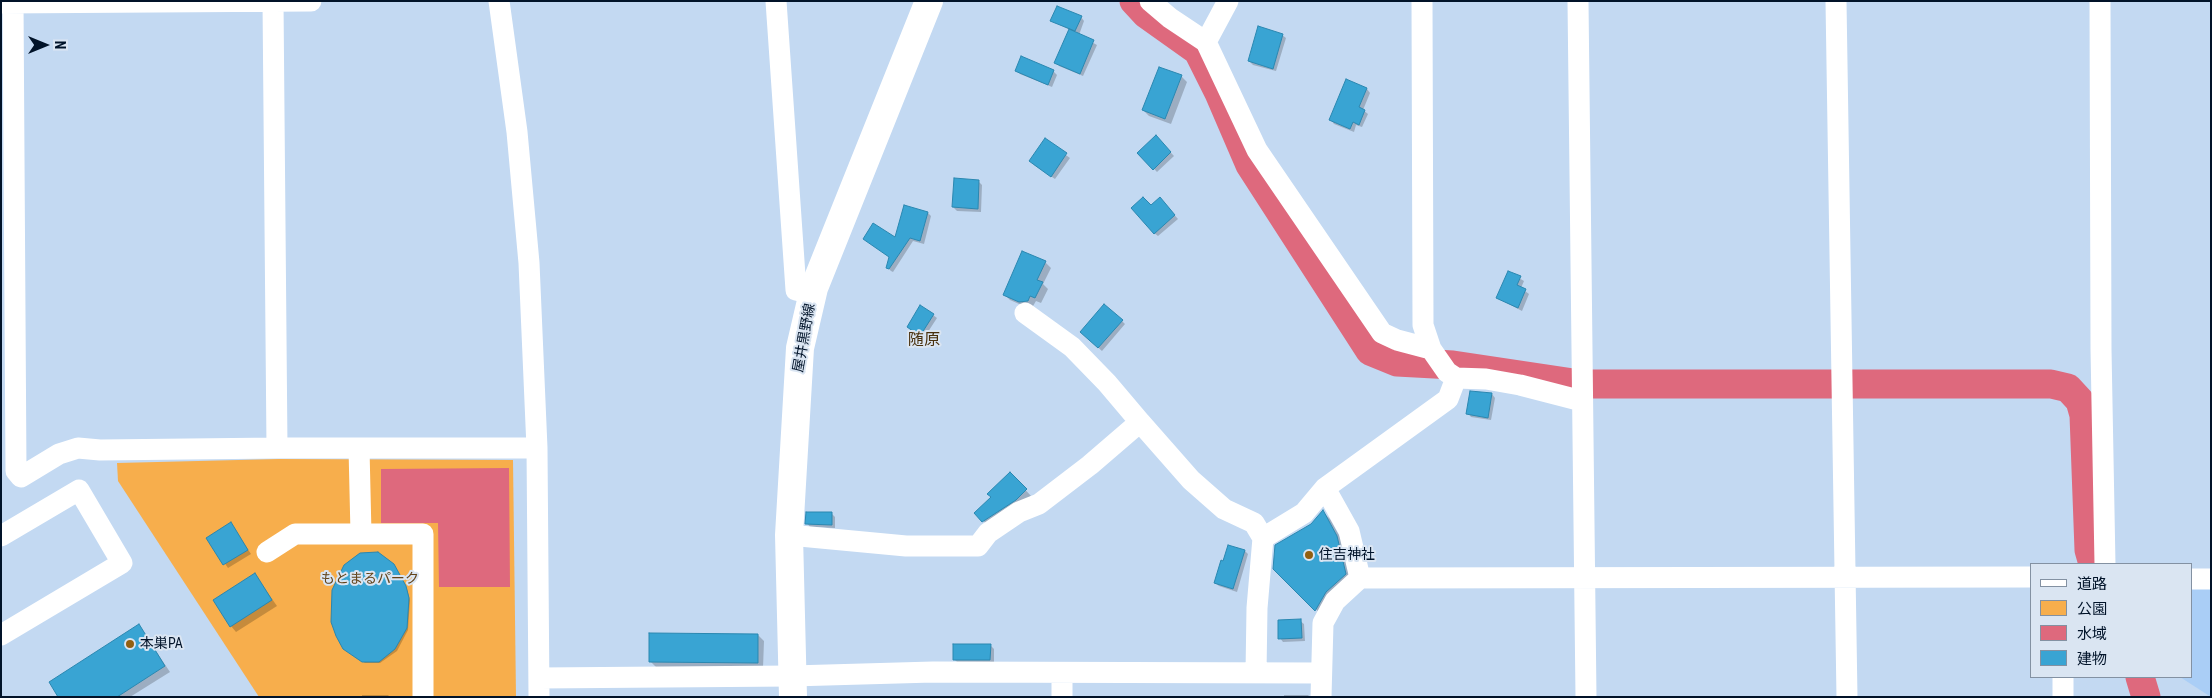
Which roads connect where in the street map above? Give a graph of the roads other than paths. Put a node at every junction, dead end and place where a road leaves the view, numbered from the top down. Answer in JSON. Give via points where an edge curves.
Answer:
{"nodes":[{"id":1,"x":311,"y":1,"type":"edge"},
{"id":2,"x":499,"y":1,"type":"edge"},
{"id":3,"x":776,"y":1,"type":"edge"},
{"id":4,"x":930,"y":1,"type":"edge"},
{"id":5,"x":1150,"y":1,"type":"edge"},
{"id":6,"x":1228,"y":1,"type":"edge"},
{"id":7,"x":1422,"y":1,"type":"edge"},
{"id":8,"x":1578,"y":1,"type":"edge"},
{"id":9,"x":1836,"y":1,"type":"edge"},
{"id":10,"x":2100,"y":1,"type":"edge"},
{"id":11,"x":9,"y":2,"type":"edge"},
{"id":12,"x":273,"y":2,"type":"edge"},
{"id":13,"x":1206,"y":42,"type":"junction"},
{"id":14,"x":813,"y":294,"type":"junction"},
{"id":15,"x":1025,"y":314,"type":"dead end"},
{"id":16,"x":1431,"y":349,"type":"junction"},
{"id":17,"x":1456,"y":378,"type":"junction"},
{"id":18,"x":1582,"y":400,"type":"junction"},
{"id":19,"x":1140,"y":422,"type":"junction"},
{"id":20,"x":277,"y":448,"type":"junction"},
{"id":21,"x":359,"y":448,"type":"junction"},
{"id":22,"x":537,"y":448,"type":"junction"},
{"id":23,"x":1325,"y":488,"type":"junction"},
{"id":24,"x":361,"y":534,"type":"junction"},
{"id":25,"x":788,"y":535,"type":"junction"},
{"id":26,"x":1,"y":536,"type":"edge"},
{"id":27,"x":1263,"y":538,"type":"junction"},
{"id":28,"x":267,"y":552,"type":"dead end"},
{"id":29,"x":2106,"y":563,"type":"edge"},
{"id":30,"x":1585,"y":576,"type":"junction"},
{"id":31,"x":1845,"y":576,"type":"junction"},
{"id":32,"x":2030,"y":577,"type":"edge"},
{"id":33,"x":1360,"y":578,"type":"junction"},
{"id":34,"x":2192,"y":579,"type":"edge"},
{"id":35,"x":2211,"y":579,"type":"edge"},
{"id":36,"x":1,"y":635,"type":"edge"},
{"id":37,"x":1256,"y":673,"type":"junction"},
{"id":38,"x":1321,"y":673,"type":"junction"},
{"id":39,"x":1062,"y":674,"type":"junction"},
{"id":40,"x":2063,"y":678,"type":"edge"},
{"id":41,"x":792,"y":686,"type":"edge"},
{"id":42,"x":539,"y":687,"type":"edge"},
{"id":43,"x":423,"y":697,"type":"edge"},
{"id":44,"x":1062,"y":697,"type":"edge"},
{"id":45,"x":1321,"y":697,"type":"edge"},
{"id":46,"x":1586,"y":697,"type":"edge"},
{"id":47,"x":1847,"y":697,"type":"edge"},
{"id":48,"x":2064,"y":697,"type":"edge"}],
"edges":[{"from":1,"to":12,"type":"street"},
{"from":2,"to":22,"type":"street","via":[[517,132],[529,263]]},
{"from":3,"to":14,"type":"street","via":[[796,290]]},
{"from":4,"to":14,"type":"main road","name":"屋井黒野線"},
{"from":5,"to":13,"type":"street"},
{"from":6,"to":13,"type":"street"},
{"from":7,"to":16,"type":"street","via":[[1423,325]]},
{"from":8,"to":18,"type":"street"},
{"from":9,"to":31,"type":"street"},
{"from":10,"to":29,"type":"street","via":[[2101,339]]},
{"from":11,"to":12,"type":"street"},
{"from":11,"to":20,"type":"street","via":[[16,471],[21,477],[58,454],[78,448]]},
{"from":12,"to":20,"type":"street"},
{"from":13,"to":16,"type":"street","via":[[1257,150],[1382,333]]},
{"from":14,"to":25,"type":"main road","name":"屋井黒野線","via":[[800,348]]},
{"from":15,"to":19,"type":"street","via":[[1072,347]]},
{"from":16,"to":17,"type":"street","via":[[1447,372]]},
{"from":17,"to":18,"type":"street","via":[[1486,379]]},
{"from":17,"to":23,"type":"street","via":[[1448,399]]},
{"from":18,"to":30,"type":"street"},
{"from":19,"to":25,"type":"street","via":[[1039,504],[1019,512],[988,533],[978,546],[906,546]]},
{"from":19,"to":27,"type":"street","via":[[1191,480],[1224,509],[1254,523]]},
{"from":20,"to":21,"type":"street"},
{"from":21,"to":22,"type":"street"},
{"from":21,"to":24,"type":"street"},
{"from":22,"to":42,"type":"street"},
{"from":23,"to":27,"type":"street","via":[[1304,513]]},
{"from":23,"to":33,"type":"street","via":[[1349,531]]},
{"from":24,"to":28,"type":"street","via":[[295,534]]},
{"from":24,"to":43,"type":"street","via":[[423,534]]},
{"from":25,"to":41,"type":"main road","name":"屋井黒野線"},
{"from":26,"to":36,"type":"street","via":[[79,490],[122,563]]},
{"from":27,"to":37,"type":"street"},
{"from":30,"to":31,"type":"street"},
{"from":30,"to":33,"type":"street"},
{"from":30,"to":46,"type":"street"},
{"from":31,"to":32,"type":"street"},
{"from":31,"to":47,"type":"street"},
{"from":33,"to":38,"type":"street","via":[[1335,601],[1322,623]]},
{"from":34,"to":35,"type":"street"},
{"from":37,"to":38,"type":"street"},
{"from":37,"to":39,"type":"street"},
{"from":38,"to":45,"type":"street"},
{"from":39,"to":41,"type":"street","via":[[933,672]]},
{"from":39,"to":44,"type":"street"},
{"from":40,"to":48,"type":"street"},
{"from":41,"to":42,"type":"street"}]}
